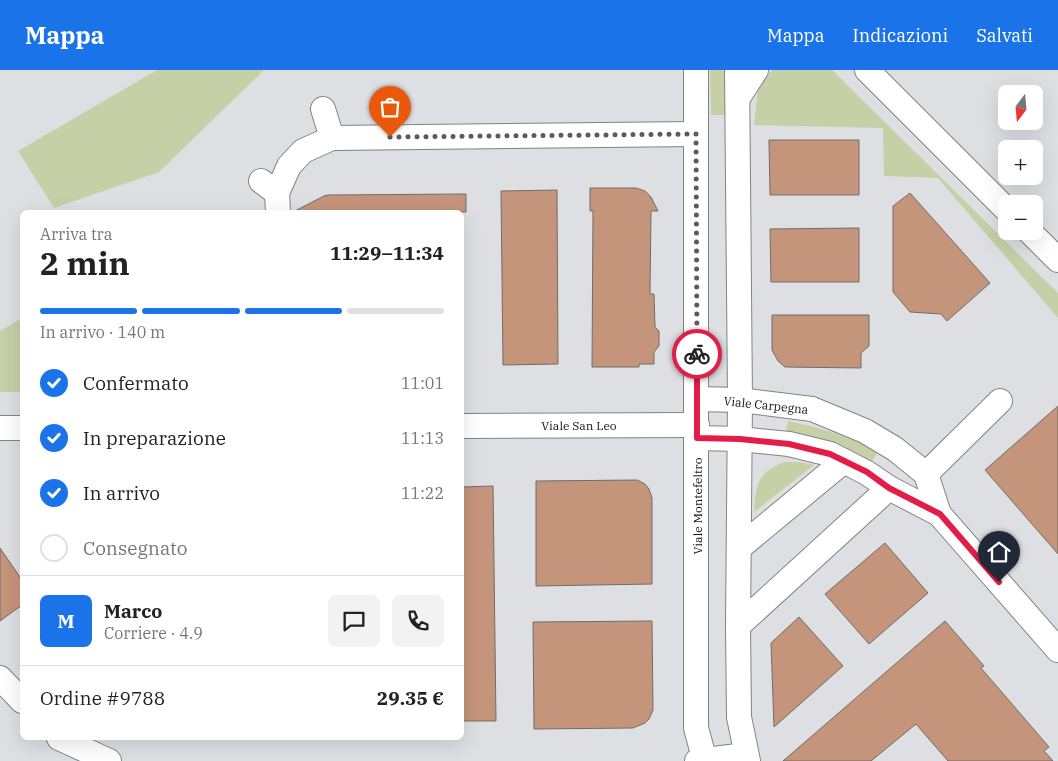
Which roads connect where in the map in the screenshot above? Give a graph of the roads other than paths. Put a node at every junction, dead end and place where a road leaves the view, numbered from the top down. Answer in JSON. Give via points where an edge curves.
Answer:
{"nodes":[{"id":1,"x":696,"y":70,"type":"edge"},
{"id":2,"x":737,"y":70,"type":"edge"},
{"id":3,"x":756,"y":70,"type":"edge"},
{"id":4,"x":867,"y":70,"type":"edge"},
{"id":5,"x":738,"y":98,"type":"junction"},
{"id":6,"x":323,"y":109,"type":"dead end"},
{"id":7,"x":696,"y":134,"type":"junction"},
{"id":8,"x":332,"y":138,"type":"junction"},
{"id":9,"x":272,"y":195,"type":"edge"},
{"id":10,"x":998,"y":201,"type":"edge"},
{"id":11,"x":1038,"y":240,"type":"edge"},
{"id":12,"x":1058,"y":260,"type":"edge"},
{"id":13,"x":697,"y":399,"type":"junction"},
{"id":14,"x":740,"y":400,"type":"junction"},
{"id":15,"x":1000,"y":401,"type":"dead end"},
{"id":16,"x":464,"y":426,"type":"edge"},
{"id":17,"x":0,"y":428,"type":"edge"},
{"id":18,"x":20,"y":428,"type":"edge"},
{"id":19,"x":697,"y":432,"type":"junction"},
{"id":20,"x":740,"y":439,"type":"junction"},
{"id":21,"x":844,"y":461,"type":"junction"},
{"id":22,"x":926,"y":474,"type":"junction"},
{"id":23,"x":889,"y":488,"type":"junction"},
{"id":24,"x":940,"y":514,"type":"junction"},
{"id":25,"x":739,"y":548,"type":"junction"},
{"id":26,"x":738,"y":626,"type":"junction"},
{"id":27,"x":1058,"y":650,"type":"edge"},
{"id":28,"x":61,"y":740,"type":"edge"},
{"id":29,"x":63,"y":740,"type":"edge"},
{"id":30,"x":747,"y":758,"type":"edge"},
{"id":31,"x":81,"y":761,"type":"edge"},
{"id":32,"x":110,"y":761,"type":"edge"},
{"id":33,"x":702,"y":761,"type":"edge"}],
"edges":[{"from":1,"to":7,"type":"street","name":"Viale Montefeltro"},
{"from":2,"to":5,"type":"street"},
{"from":3,"to":5,"type":"street"},
{"from":4,"to":10,"type":"street"},
{"from":5,"to":14,"type":"street"},
{"from":6,"to":8,"type":"street"},
{"from":7,"to":8,"type":"street"},
{"from":7,"to":13,"type":"street","name":"Viale Montefeltro"},
{"from":8,"to":9,"type":"street","via":[[303,151],[289,166]]},
{"from":11,"to":12,"type":"street"},
{"from":13,"to":14,"type":"street","name":"Viale Carpegna"},
{"from":13,"to":19,"type":"street","name":"Viale Montefeltro"},
{"from":14,"to":20,"type":"street"},
{"from":14,"to":22,"type":"street","name":"Viale Carpegna","via":[[812,409],[865,431]]},
{"from":15,"to":22,"type":"street"},
{"from":16,"to":19,"type":"street","name":"Viale San Leo"},
{"from":17,"to":18,"type":"street"},
{"from":19,"to":20,"type":"street"},
{"from":19,"to":33,"type":"street","name":"Viale Montefeltro","via":[[696,728]]},
{"from":20,"to":21,"type":"street","via":[[789,444],[830,454]]},
{"from":20,"to":25,"type":"street"},
{"from":21,"to":23,"type":"street"},
{"from":21,"to":25,"type":"street"},
{"from":22,"to":24,"type":"street"},
{"from":23,"to":24,"type":"street"},
{"from":23,"to":26,"type":"street"},
{"from":24,"to":27,"type":"street"},
{"from":25,"to":26,"type":"street"},
{"from":26,"to":30,"type":"street","via":[[740,717]]},
{"from":28,"to":31,"type":"street"},
{"from":29,"to":32,"type":"street"},
{"from":30,"to":33,"type":"street"}]}
